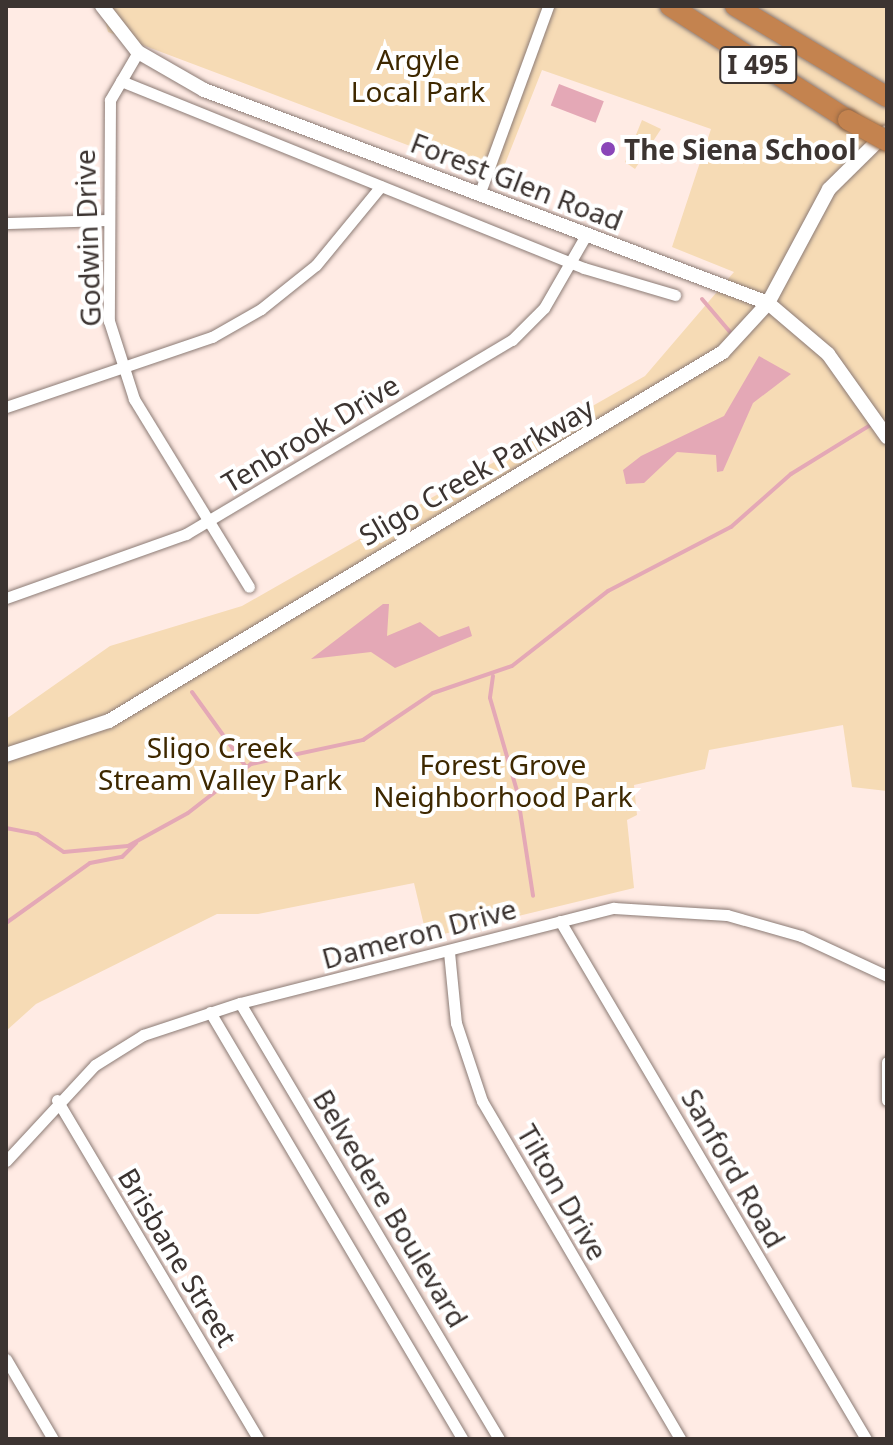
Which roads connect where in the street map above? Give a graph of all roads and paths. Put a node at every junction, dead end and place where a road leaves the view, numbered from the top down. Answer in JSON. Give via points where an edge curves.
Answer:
{"nodes":[{"id":1,"x":102,"y":6,"type":"edge"},
{"id":2,"x":548,"y":6,"type":"edge"},
{"id":3,"x":670,"y":6,"type":"edge"},
{"id":4,"x":735,"y":6,"type":"edge"},
{"id":5,"x":138,"y":52,"type":"junction"},
{"id":6,"x":121,"y":81,"type":"junction"},
{"id":7,"x":884,"y":96,"type":"edge"},
{"id":8,"x":887,"y":132,"type":"edge"},
{"id":9,"x":887,"y":141,"type":"edge"},
{"id":10,"x":381,"y":186,"type":"junction"},
{"id":11,"x":479,"y":195,"type":"junction"},
{"id":12,"x":109,"y":220,"type":"junction"},
{"id":13,"x":6,"y":223,"type":"edge"},
{"id":14,"x":586,"y":235,"type":"junction"},
{"id":15,"x":572,"y":259,"type":"junction"},
{"id":16,"x":675,"y":295,"type":"dead end"},
{"id":17,"x":768,"y":303,"type":"junction"},
{"id":18,"x":123,"y":369,"type":"junction"},
{"id":19,"x":6,"y":407,"type":"edge"},
{"id":20,"x":886,"y":434,"type":"edge"},
{"id":21,"x":209,"y":521,"type":"junction"},
{"id":22,"x":249,"y":587,"type":"dead end"},
{"id":23,"x":6,"y":598,"type":"edge"},
{"id":24,"x":6,"y":755,"type":"edge"},
{"id":25,"x":560,"y":921,"type":"junction"},
{"id":26,"x":449,"y":952,"type":"junction"},
{"id":27,"x":887,"y":976,"type":"edge"},
{"id":28,"x":240,"y":1003,"type":"junction"},
{"id":29,"x":210,"y":1012,"type":"junction"},
{"id":30,"x":887,"y":1062,"type":"edge"},
{"id":31,"x":57,"y":1100,"type":"junction"},
{"id":32,"x":887,"y":1100,"type":"edge"},
{"id":33,"x":6,"y":1161,"type":"edge"},
{"id":34,"x":6,"y":1359,"type":"edge"},
{"id":35,"x":53,"y":1439,"type":"edge"},
{"id":36,"x":258,"y":1439,"type":"edge"},
{"id":37,"x":463,"y":1439,"type":"edge"},
{"id":38,"x":499,"y":1439,"type":"edge"},
{"id":39,"x":680,"y":1439,"type":"edge"},
{"id":40,"x":866,"y":1439,"type":"edge"}],
"edges":[{"from":1,"to":5,"type":"street","name":"Forest Glen Road"},
{"from":2,"to":11,"type":"street"},
{"from":3,"to":9,"type":"highway","number":"I 495","bridge":true},
{"from":4,"to":7,"type":"highway","number":"I 495"},
{"from":5,"to":6,"type":"street","name":"Godwin Drive"},
{"from":5,"to":11,"type":"street","name":"Forest Glen Road","via":[[204,90]]},
{"from":6,"to":10,"type":"street","name":"Forest Glen Road"},
{"from":6,"to":12,"type":"street","name":"Godwin Drive","via":[[110,100]]},
{"from":8,"to":17,"type":"street","name":"Sligo Creek Parkway","via":[[829,189]]},
{"from":10,"to":15,"type":"street","name":"Forest Glen Road"},
{"from":10,"to":18,"type":"street","via":[[316,265],[261,309],[212,337]]},
{"from":11,"to":14,"type":"street","name":"Forest Glen Road"},
{"from":12,"to":13,"type":"street"},
{"from":12,"to":18,"type":"street","name":"Godwin Drive","via":[[109,321]]},
{"from":14,"to":15,"type":"street","name":"Tenbrook Drive"},
{"from":14,"to":17,"type":"street","name":"Forest Glen Road"},
{"from":15,"to":16,"type":"street","name":"Forest Glen Road"},
{"from":15,"to":21,"type":"street","name":"Tenbrook Drive","via":[[544,308],[512,340]]},
{"from":17,"to":20,"type":"street","name":"Forest Glen Road","via":[[828,354]]},
{"from":17,"to":24,"type":"street","name":"Sligo Creek Parkway","via":[[753,325],[689,376],[109,721]]},
{"from":18,"to":19,"type":"street"},
{"from":18,"to":21,"type":"street","name":"Godwin Drive"},
{"from":21,"to":22,"type":"street","name":"Godwin Drive"},
{"from":21,"to":23,"type":"street","name":"Tenbrook Drive","via":[[122,562]]},
{"from":25,"to":26,"type":"street","name":"Dameron Drive"},
{"from":25,"to":27,"type":"street","name":"Dameron Drive","via":[[644,905],[727,915],[801,936]]},
{"from":25,"to":40,"type":"street","name":"Sanford Road"},
{"from":26,"to":28,"type":"street","name":"Dameron Drive"},
{"from":26,"to":39,"type":"street","name":"Tilton Drive","via":[[456,1023],[482,1101]]},
{"from":28,"to":29,"type":"street","name":"Dameron Drive"},
{"from":28,"to":38,"type":"street","name":"Belvedere Boulevard"},
{"from":29,"to":31,"type":"street","name":"Dameron Drive","via":[[143,1035],[95,1065]]},
{"from":29,"to":37,"type":"street","name":"Belvedere Boulevard"},
{"from":30,"to":32,"type":"street"},
{"from":31,"to":33,"type":"street","name":"Dameron Drive"},
{"from":31,"to":36,"type":"street","name":"Brisbane Street"},
{"from":34,"to":35,"type":"street"}]}
